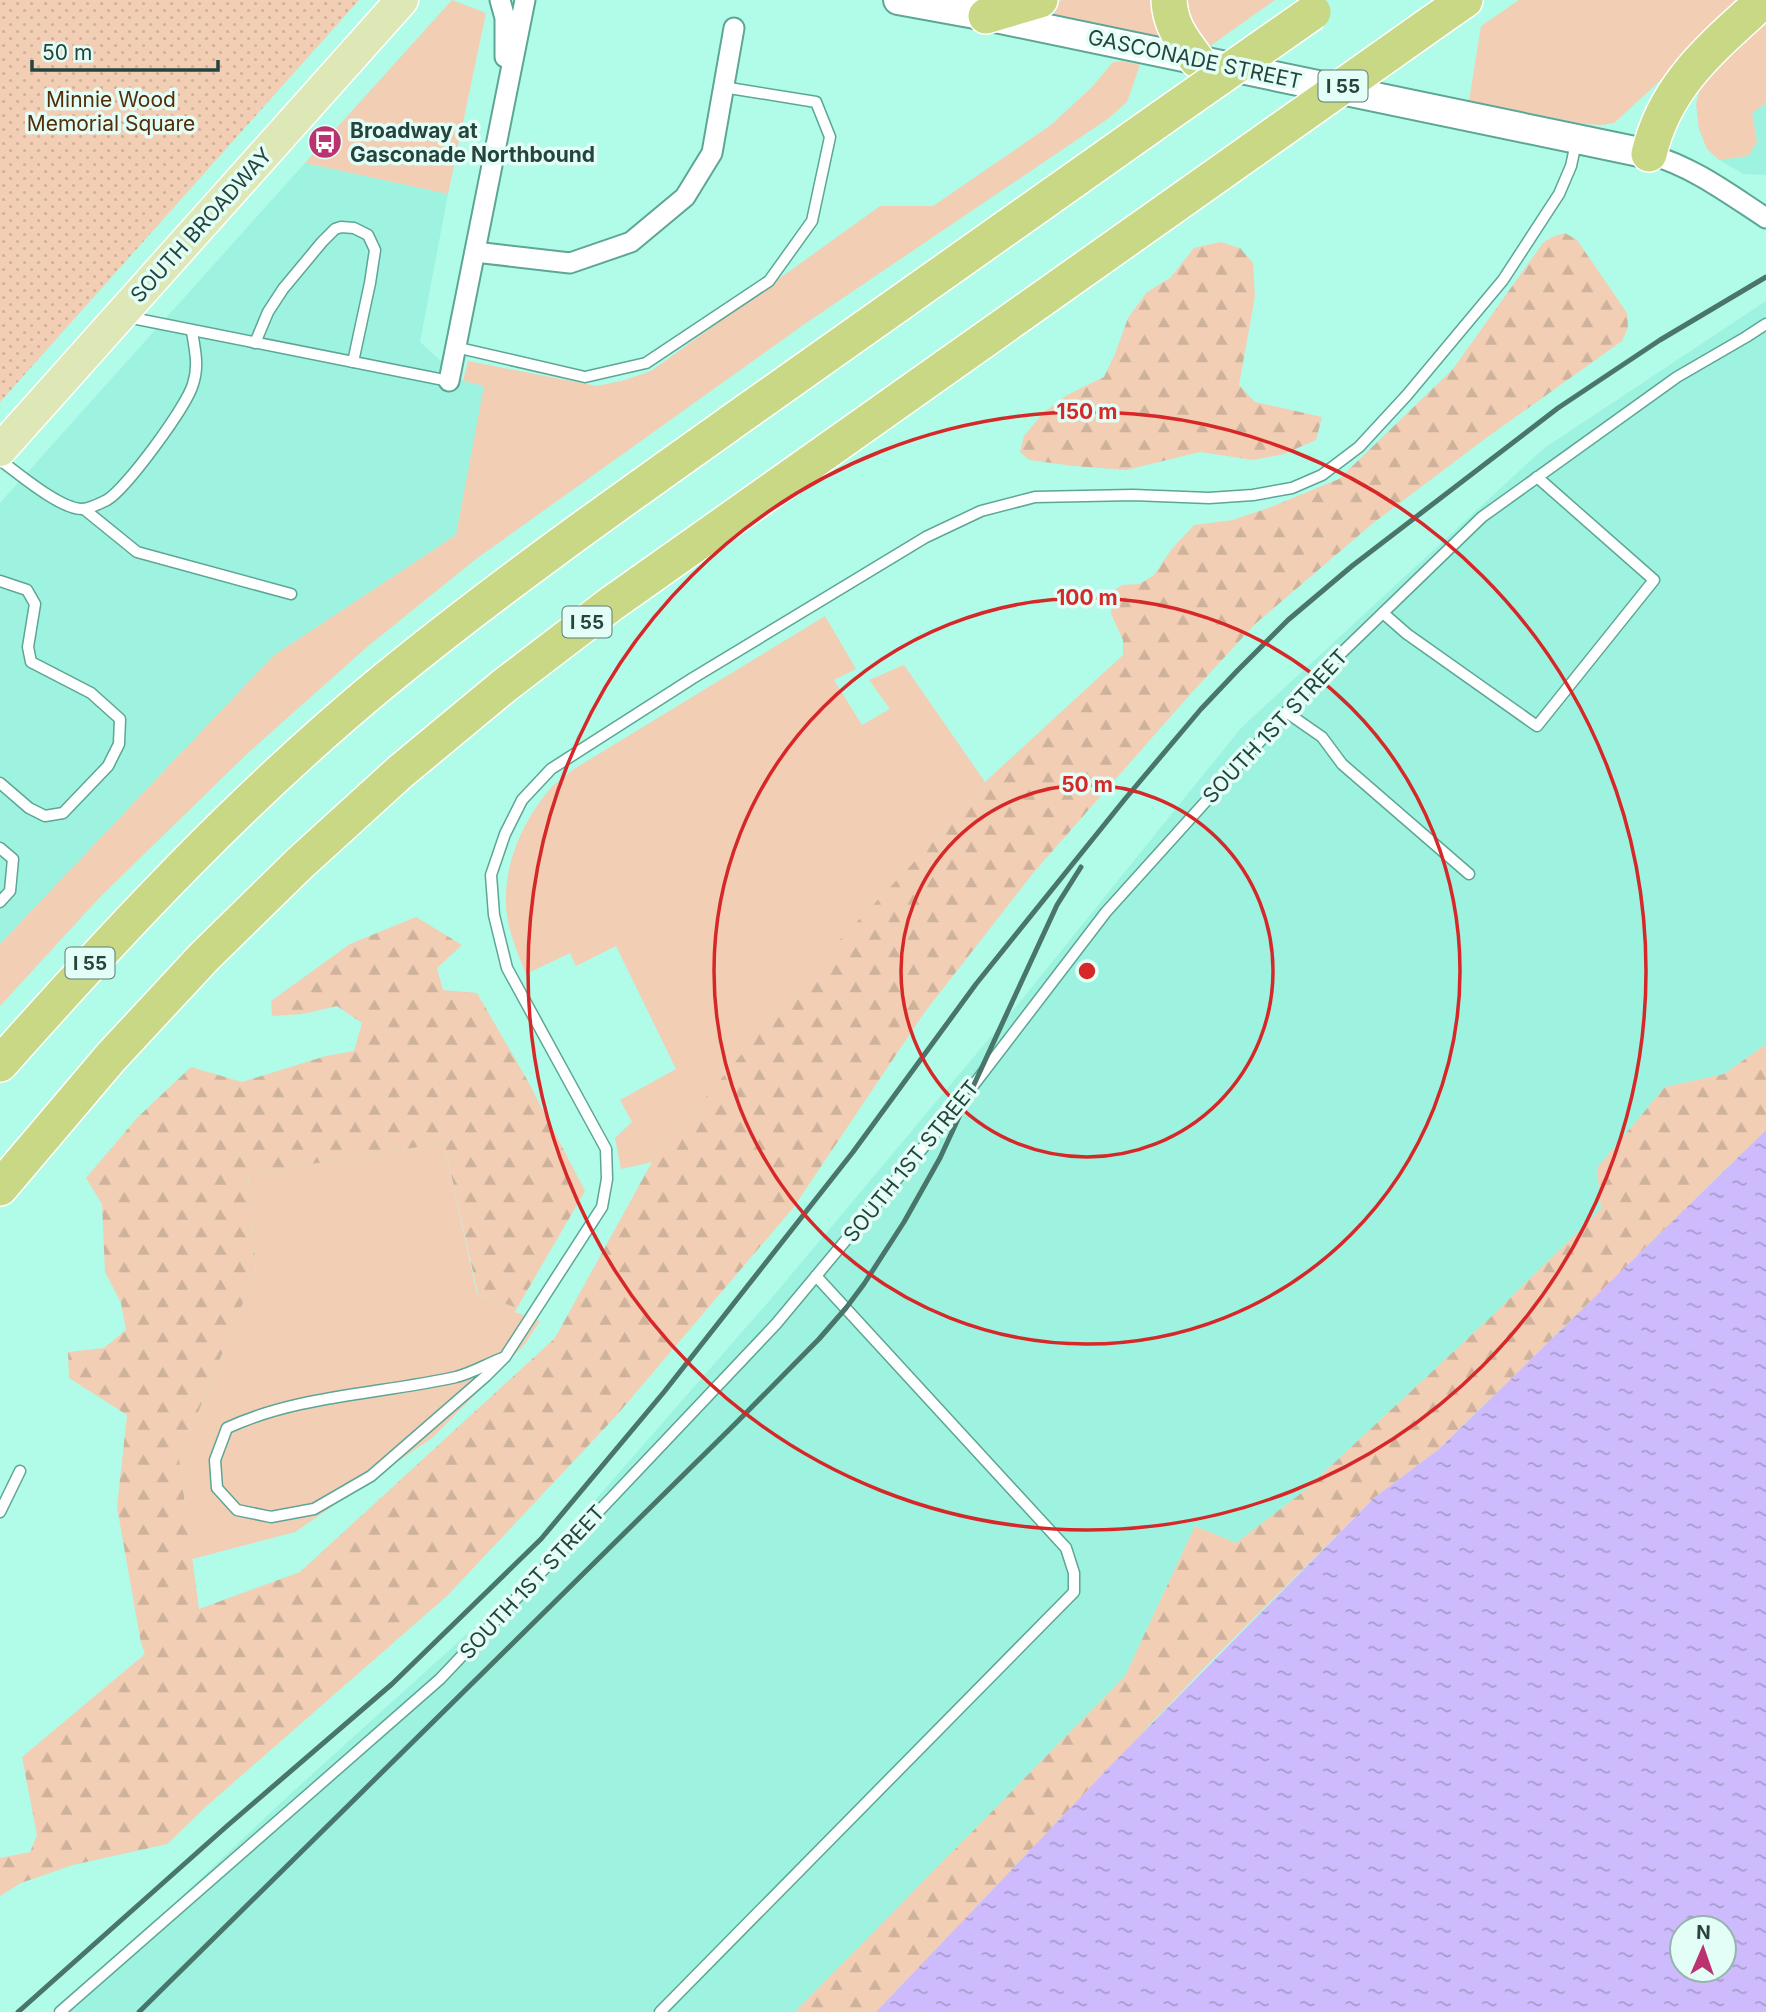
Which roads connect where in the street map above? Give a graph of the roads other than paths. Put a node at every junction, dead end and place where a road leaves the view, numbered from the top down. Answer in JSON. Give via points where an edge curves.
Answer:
{"nodes":[{"id":1,"x":402,"y":0,"type":"edge"},
{"id":2,"x":500,"y":0,"type":"edge"},
{"id":3,"x":525,"y":0,"type":"edge"},
{"id":4,"x":898,"y":0,"type":"edge"},
{"id":5,"x":1040,"y":0,"type":"edge"},
{"id":6,"x":1169,"y":0,"type":"edge"},
{"id":7,"x":1465,"y":0,"type":"edge"},
{"id":8,"x":1764,"y":0,"type":"edge"},
{"id":9,"x":1321,"y":6,"type":"edge"},
{"id":10,"x":986,"y":16,"type":"junction"},
{"id":11,"x":734,"y":28,"type":"dead end"},
{"id":12,"x":1196,"y":60,"type":"junction"},
{"id":13,"x":723,"y":86,"type":"junction"},
{"id":14,"x":506,"y":96,"type":"junction"},
{"id":15,"x":1577,"y":139,"type":"junction"},
{"id":16,"x":1649,"y":154,"type":"junction"},
{"id":17,"x":1766,"y":218,"type":"edge"},
{"id":18,"x":475,"y":252,"type":"junction"},
{"id":19,"x":119,"y":316,"type":"junction"},
{"id":20,"x":1766,"y":324,"type":"edge"},
{"id":21,"x":192,"y":332,"type":"junction"},
{"id":22,"x":255,"y":343,"type":"junction"},
{"id":23,"x":455,"y":347,"type":"junction"},
{"id":24,"x":353,"y":362,"type":"junction"},
{"id":25,"x":449,"y":381,"type":"joint"},
{"id":26,"x":0,"y":450,"type":"edge"},
{"id":27,"x":0,"y":460,"type":"edge"},
{"id":28,"x":1537,"y":477,"type":"junction"},
{"id":29,"x":84,"y":509,"type":"junction"},
{"id":30,"x":0,"y":581,"type":"edge"},
{"id":31,"x":291,"y":594,"type":"dead end"},
{"id":32,"x":1383,"y":613,"type":"junction"},
{"id":33,"x":1286,"y":712,"type":"junction"},
{"id":34,"x":0,"y":783,"type":"edge"},
{"id":35,"x":0,"y":848,"type":"edge"},
{"id":36,"x":1469,"y":874,"type":"dead end"},
{"id":37,"x":0,"y":902,"type":"edge"},
{"id":38,"x":0,"y":1064,"type":"edge"},
{"id":39,"x":0,"y":1188,"type":"edge"},
{"id":40,"x":816,"y":1276,"type":"junction"},
{"id":41,"x":505,"y":1357,"type":"junction"},
{"id":42,"x":20,"y":1471,"type":"dead end"},
{"id":43,"x":0,"y":1512,"type":"edge"},
{"id":44,"x":60,"y":2012,"type":"edge"},
{"id":45,"x":660,"y":2012,"type":"edge"}],
"edges":[{"from":1,"to":19,"type":"main road","name":"SOUTH BROADWAY"},
{"from":2,"to":14,"type":"street","via":[[505,18]]},
{"from":3,"to":14,"type":"street"},
{"from":4,"to":10,"type":"street","name":"GASCONADE STREET"},
{"from":5,"to":10,"type":"highway"},
{"from":6,"to":12,"type":"highway","via":[[1175,29]]},
{"from":7,"to":39,"type":"highway","number":"I 55","bridge":true,"via":[[611,604],[505,685],[400,772],[204,957],[111,1056]]},
{"from":8,"to":16,"type":"highway","via":[[1694,65],[1676,89]]},
{"from":9,"to":38,"type":"highway","number":"I 55","bridge":true,"via":[[610,508],[383,682],[184,866]]},
{"from":10,"to":12,"type":"street","name":"GASCONADE STREET"},
{"from":11,"to":13,"type":"street"},
{"from":12,"to":15,"type":"street","name":"GASCONADE STREET"},
{"from":13,"to":18,"type":"street","via":[[712,153],[685,197],[631,242],[570,263]]},
{"from":13,"to":23,"type":"lane","via":[[816,102],[830,137],[811,221],[769,281],[646,363],[585,377]]},
{"from":14,"to":18,"type":"street"},
{"from":15,"to":16,"type":"street","name":"GASCONADE STREET"},
{"from":15,"to":41,"type":"lane","via":[[1559,194],[1503,280],[1407,396],[1359,447],[1322,475],[1292,488],[1253,495],[1035,497],[981,511],[926,537],[693,678],[551,769],[522,800],[491,875],[494,915],[507,968],[606,1149],[607,1179],[602,1207]]},
{"from":16,"to":17,"type":"street","name":"GASCONADE STREET","via":[[1696,173]]},
{"from":18,"to":23,"type":"street"},
{"from":19,"to":21,"type":"lane"},
{"from":19,"to":26,"type":"main road","name":"SOUTH BROADWAY"},
{"from":20,"to":28,"type":"lane","name":"SOUTH 1ST STREET","via":[[1676,377]]},
{"from":21,"to":22,"type":"lane"},
{"from":21,"to":29,"type":"lane","via":[[197,366],[179,411],[126,484],[108,500]]},
{"from":22,"to":24,"type":"lane"},
{"from":22,"to":24,"type":"lane","via":[[283,289],[322,242],[335,229],[354,228],[368,235],[375,250]]},
{"from":23,"to":25,"type":"street"},
{"from":24,"to":25,"type":"lane"},
{"from":27,"to":29,"type":"lane","via":[[62,504]]},
{"from":28,"to":32,"type":"lane","name":"SOUTH 1ST STREET","via":[[1482,517]]},
{"from":28,"to":32,"type":"lane","via":[[1654,580],[1537,726]]},
{"from":29,"to":31,"type":"lane","via":[[137,552]]},
{"from":30,"to":34,"type":"lane","via":[[27,590],[34,604],[28,647],[31,662],[90,692],[120,719],[119,744],[108,766],[63,813],[45,816]]},
{"from":32,"to":33,"type":"lane","name":"SOUTH 1ST STREET"},
{"from":33,"to":36,"type":"lane","via":[[1322,737],[1342,764]]},
{"from":33,"to":40,"type":"lane","name":"SOUTH 1ST STREET","via":[[1106,912],[956,1108]]},
{"from":35,"to":37,"type":"lane","via":[[13,859],[10,891]]},
{"from":40,"to":44,"type":"lane","name":"SOUTH 1ST STREET","via":[[440,1679]]},
{"from":40,"to":45,"type":"lane","via":[[1066,1548],[1074,1592]]},
{"from":41,"to":41,"type":"lane","via":[[371,1476],[314,1509],[271,1517],[237,1510],[217,1489],[215,1460],[227,1428],[254,1415],[458,1377]]},
{"from":42,"to":43,"type":"lane"}]}
